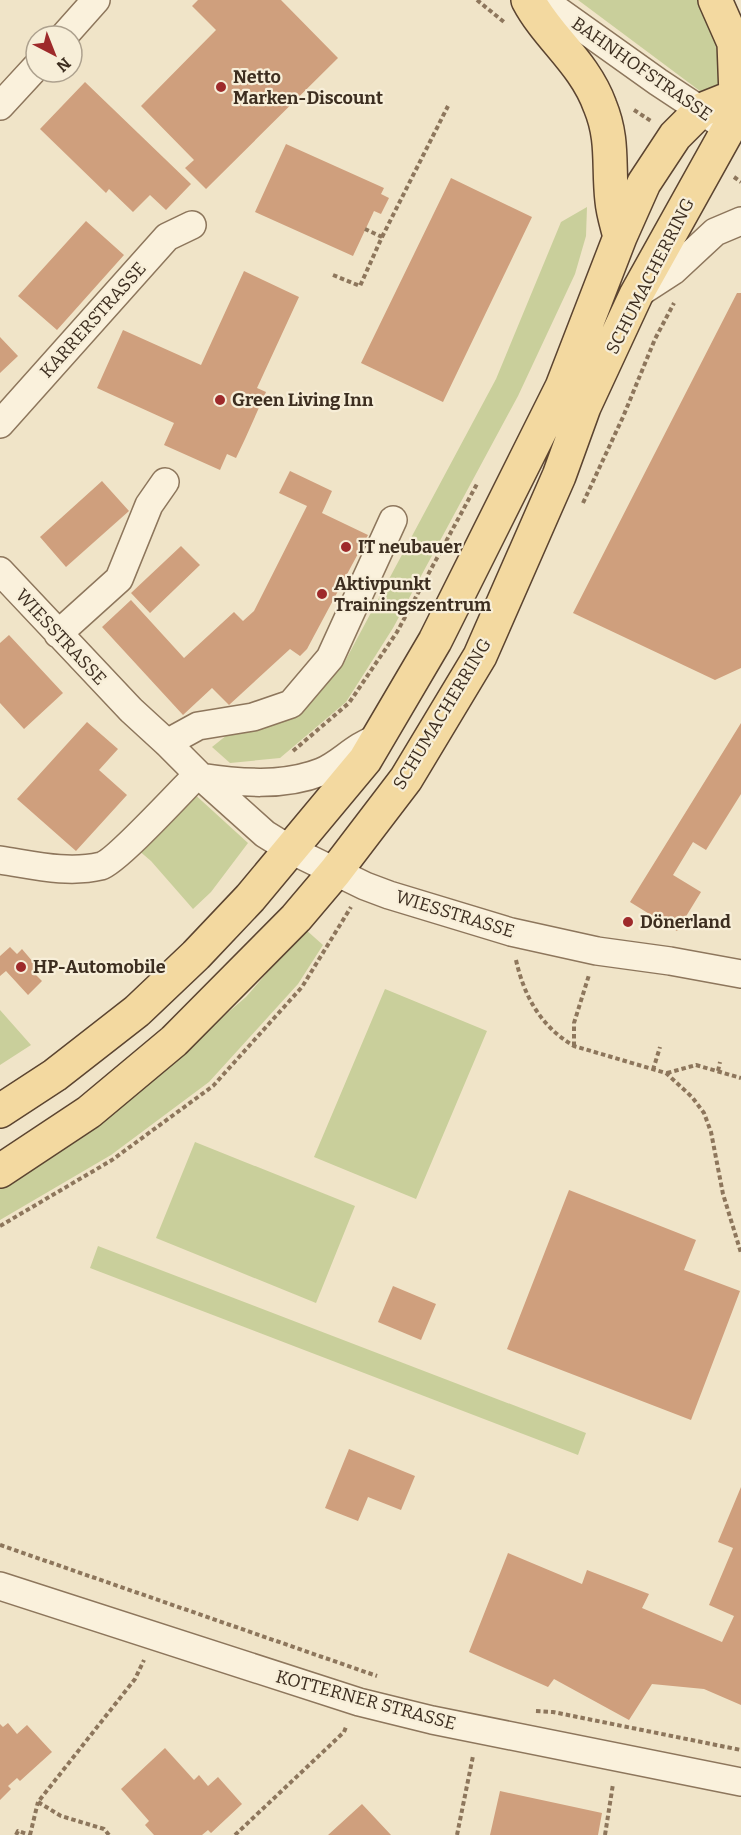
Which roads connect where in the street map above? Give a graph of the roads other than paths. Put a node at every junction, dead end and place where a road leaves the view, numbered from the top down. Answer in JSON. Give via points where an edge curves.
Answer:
{"nodes":[{"id":1,"x":96,"y":0,"type":"edge"},
{"id":2,"x":528,"y":0,"type":"edge"},
{"id":3,"x":543,"y":0,"type":"edge"},
{"id":4,"x":715,"y":0,"type":"edge"},
{"id":5,"x":75,"y":24,"type":"edge"},
{"id":6,"x":24,"y":80,"type":"edge"},
{"id":7,"x":739,"y":95,"type":"edge"},
{"id":8,"x":0,"y":106,"type":"edge"},
{"id":9,"x":701,"y":110,"type":"junction"},
{"id":10,"x":735,"y":132,"type":"edge"},
{"id":11,"x":741,"y":221,"type":"edge"},
{"id":12,"x":192,"y":225,"type":"dead end"},
{"id":13,"x":620,"y":237,"type":"junction"},
{"id":14,"x":636,"y":295,"type":"junction"},
{"id":15,"x":0,"y":424,"type":"edge"},
{"id":16,"x":165,"y":482,"type":"dead end"},
{"id":17,"x":393,"y":520,"type":"dead end"},
{"id":18,"x":0,"y":571,"type":"edge"},
{"id":19,"x":57,"y":634,"type":"junction"},
{"id":20,"x":377,"y":739,"type":"junction"},
{"id":21,"x":167,"y":743,"type":"junction"},
{"id":22,"x":199,"y":776,"type":"junction"},
{"id":23,"x":291,"y":850,"type":"junction"},
{"id":24,"x":0,"y":860,"type":"edge"},
{"id":25,"x":335,"y":872,"type":"junction"},
{"id":26,"x":741,"y":974,"type":"edge"},
{"id":27,"x":0,"y":1111,"type":"edge"},
{"id":28,"x":0,"y":1171,"type":"edge"},
{"id":29,"x":0,"y":1586,"type":"edge"},
{"id":30,"x":741,"y":1782,"type":"edge"}],
"edges":[{"from":1,"to":5,"type":"street"},
{"from":2,"to":13,"type":"main road","via":[[571,55],[600,104],[609,133],[612,202]]},
{"from":3,"to":9,"type":"street","name":"BAHNHOFSTRASSE"},
{"from":4,"to":7,"type":"main road","name":"SCHUMACHERRING","via":[[734,43]]},
{"from":6,"to":8,"type":"street"},
{"from":7,"to":9,"type":"main road"},
{"from":7,"to":10,"type":"main road","name":"SCHUMACHERRING"},
{"from":9,"to":10,"type":"street","name":"BAHNHOFSTRASSE"},
{"from":9,"to":13,"type":"main road","name":"SCHUMACHERRING","via":[[675,136],[644,183]]},
{"from":10,"to":14,"type":"main road","name":"SCHUMACHERRING"},
{"from":11,"to":14,"type":"street","via":[[715,232],[673,271]]},
{"from":12,"to":15,"type":"street","name":"KARRERSTRASSE","via":[[167,237]]},
{"from":13,"to":20,"type":"main road","name":"SCHUMACHERRING","via":[[562,387],[435,641]]},
{"from":14,"to":25,"type":"main road","name":"SCHUMACHERRING","via":[[584,407],[559,477],[480,656],[406,779]]},
{"from":16,"to":19,"type":"street","via":[[149,505],[119,579]]},
{"from":17,"to":21,"type":"street","via":[[330,658],[291,704],[253,717],[198,726]]},
{"from":18,"to":19,"type":"street","name":"WIESSTRASSE"},
{"from":19,"to":21,"type":"street","name":"WIESSTRASSE"},
{"from":20,"to":22,"type":"street","via":[[364,743],[322,772],[289,781],[231,782]]},
{"from":20,"to":23,"type":"main road","name":"SCHUMACHERRING","via":[[365,760]]},
{"from":21,"to":22,"type":"street","name":"WIESSTRASSE"},
{"from":22,"to":23,"type":"street","name":"WIESSTRASSE","via":[[265,834]]},
{"from":22,"to":24,"type":"street","via":[[103,866],[58,869]]},
{"from":23,"to":25,"type":"street","name":"WIESSTRASSE"},
{"from":23,"to":27,"type":"main road","name":"SCHUMACHERRING","via":[[243,906],[137,1011],[55,1075]]},
{"from":25,"to":26,"type":"street","name":"WIESSTRASSE","via":[[365,886],[511,932],[597,951]]},
{"from":25,"to":28,"type":"main road","name":"SCHUMACHERRING","via":[[296,918],[174,1041],[88,1112]]},
{"from":29,"to":30,"type":"street","name":"KOTTERNER STRASSE","via":[[359,1702]]}]}
